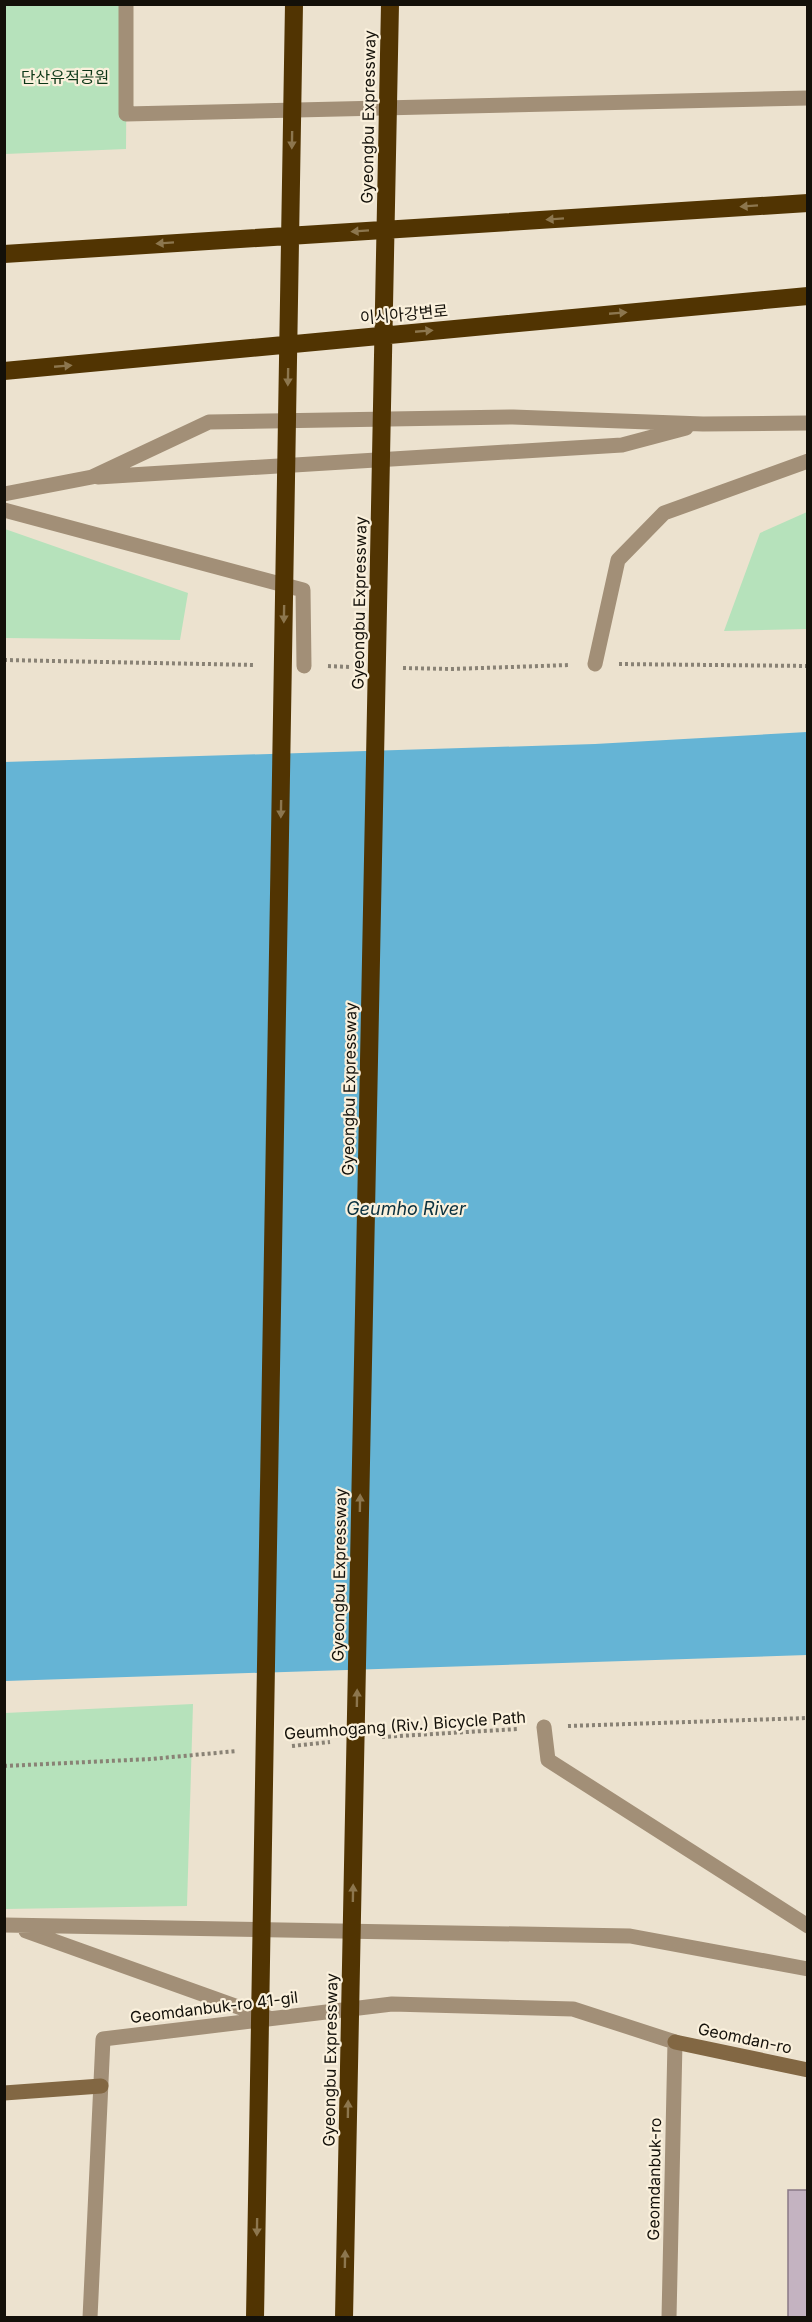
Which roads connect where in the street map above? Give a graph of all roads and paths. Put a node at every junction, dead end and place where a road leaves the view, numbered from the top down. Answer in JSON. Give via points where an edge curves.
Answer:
{"nodes":[{"id":1,"x":126,"y":4,"type":"edge"},
{"id":2,"x":294,"y":4,"type":"edge"},
{"id":3,"x":390,"y":4,"type":"edge"},
{"id":4,"x":807,"y":98,"type":"edge"},
{"id":5,"x":807,"y":203,"type":"edge"},
{"id":6,"x":4,"y":254,"type":"edge"},
{"id":7,"x":807,"y":296,"type":"edge"},
{"id":8,"x":4,"y":371,"type":"edge"},
{"id":9,"x":807,"y":423,"type":"edge"},
{"id":10,"x":703,"y":424,"type":"junction"},
{"id":11,"x":807,"y":461,"type":"edge"},
{"id":12,"x":92,"y":477,"type":"junction"},
{"id":13,"x":4,"y":494,"type":"edge"},
{"id":14,"x":4,"y":510,"type":"edge"},
{"id":15,"x":4,"y":660,"type":"edge"},
{"id":16,"x":595,"y":664,"type":"dead end"},
{"id":17,"x":256,"y":665,"type":"dead end"},
{"id":18,"x":304,"y":666,"type":"joint"},
{"id":19,"x":362,"y":667,"type":"dead end"},
{"id":20,"x":397,"y":668,"type":"dead end"},
{"id":21,"x":408,"y":668,"type":"dead end"},
{"id":22,"x":807,"y":1718,"type":"edge"},
{"id":23,"x":544,"y":1727,"type":"junction"},
{"id":24,"x":372,"y":1738,"type":"dead end"},
{"id":25,"x":337,"y":1742,"type":"dead end"},
{"id":26,"x":291,"y":1746,"type":"dead end"},
{"id":27,"x":244,"y":1750,"type":"dead end"},
{"id":28,"x":4,"y":1766,"type":"edge"},
{"id":29,"x":9,"y":1926,"type":"edge"},
{"id":30,"x":807,"y":1926,"type":"edge"},
{"id":31,"x":807,"y":1969,"type":"edge"},
{"id":32,"x":272,"y":2019,"type":"junction"},
{"id":33,"x":675,"y":2042,"type":"junction"},
{"id":34,"x":807,"y":2070,"type":"edge"},
{"id":35,"x":101,"y":2086,"type":"junction"},
{"id":36,"x":4,"y":2093,"type":"edge"},
{"id":37,"x":90,"y":2318,"type":"edge"},
{"id":38,"x":255,"y":2318,"type":"edge"},
{"id":39,"x":344,"y":2318,"type":"edge"},
{"id":40,"x":669,"y":2318,"type":"edge"}],
"edges":[{"from":1,"to":4,"type":"street","via":[[126,114]]},
{"from":2,"to":38,"type":"highway","one_way":true},
{"from":39,"to":3,"type":"highway","name":"Gyeongbu Expressway","one_way":true},
{"from":5,"to":6,"type":"highway","one_way":true},
{"from":8,"to":7,"type":"highway","name":"이시아강변로","one_way":true},
{"from":9,"to":10,"type":"street"},
{"from":10,"to":12,"type":"street","via":[[622,445]]},
{"from":10,"to":12,"type":"street","via":[[513,417],[209,422]]},
{"from":11,"to":16,"type":"street","via":[[664,513],[618,560]]},
{"from":12,"to":13,"type":"street"},
{"from":14,"to":18,"type":"street","via":[[303,590]]},
{"from":15,"to":17,"type":"path"},
{"from":18,"to":19,"type":"path"},
{"from":20,"to":21,"type":"path"},
{"from":22,"to":23,"type":"path","name":"Geumhogang (Riv.) Bicycle Path"},
{"from":23,"to":24,"type":"path","name":"Geumhogang (Riv.) Bicycle Path"},
{"from":23,"to":30,"type":"street","via":[[548,1760]]},
{"from":25,"to":26,"type":"path","name":"Geumhogang (Riv.) Bicycle Path"},
{"from":27,"to":28,"type":"path"},
{"from":29,"to":31,"type":"street","via":[[630,1936]]},
{"from":29,"to":32,"type":"street"},
{"from":32,"to":33,"type":"street","name":"Geomdanbuk-ro 41-gil","via":[[392,2004],[573,2008]]},
{"from":32,"to":35,"type":"street","name":"Geomdanbuk-ro 41-gil","via":[[103,2039]]},
{"from":33,"to":34,"type":"main road","name":"Geomdan-ro"},
{"from":33,"to":40,"type":"street","name":"Geomdanbuk-ro"},
{"from":35,"to":36,"type":"main road"},
{"from":35,"to":37,"type":"street","name":"Geomdanbuk-ro 41-gil"}]}
